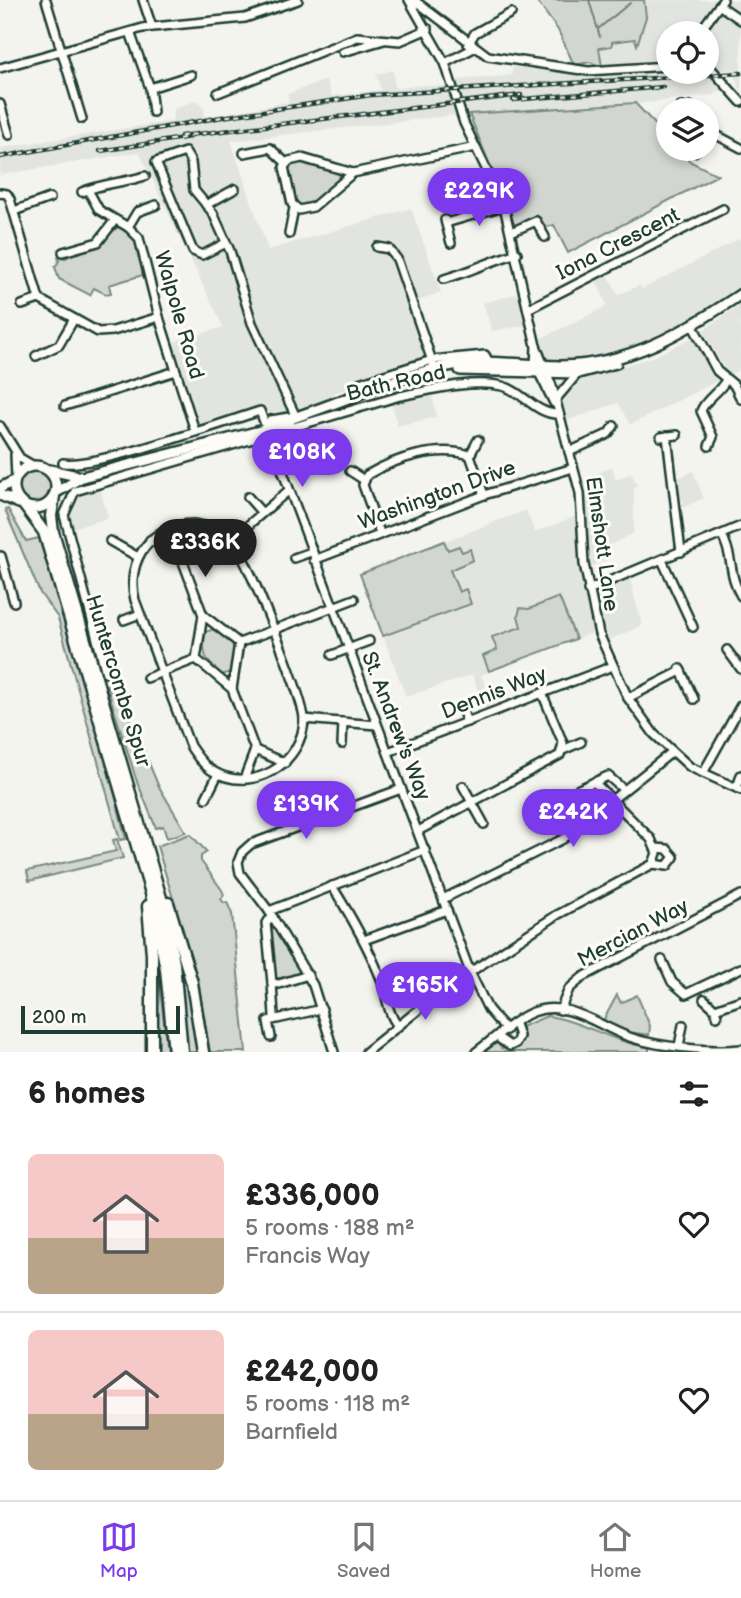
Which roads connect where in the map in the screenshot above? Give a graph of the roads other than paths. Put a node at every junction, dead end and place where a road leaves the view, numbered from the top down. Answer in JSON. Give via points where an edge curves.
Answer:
{"nodes":[{"id":1,"x":46,"y":0,"type":"edge"},
{"id":2,"x":143,"y":0,"type":"edge"},
{"id":3,"x":298,"y":0,"type":"edge"},
{"id":4,"x":411,"y":0,"type":"edge"},
{"id":5,"x":721,"y":2,"type":"edge"},
{"id":6,"x":510,"y":13,"type":"dead end"},
{"id":7,"x":423,"y":14,"type":"junction"},
{"id":8,"x":741,"y":20,"type":"edge"},
{"id":9,"x":708,"y":21,"type":"edge"},
{"id":10,"x":152,"y":27,"type":"junction"},
{"id":11,"x":428,"y":29,"type":"junction"},
{"id":12,"x":130,"y":32,"type":"junction"},
{"id":13,"x":385,"y":40,"type":"junction"},
{"id":14,"x":471,"y":46,"type":"junction"},
{"id":15,"x":62,"y":51,"type":"junction"},
{"id":16,"x":344,"y":52,"type":"dead end"},
{"id":17,"x":445,"y":63,"type":"junction"},
{"id":18,"x":656,"y":67,"type":"edge"},
{"id":19,"x":0,"y":68,"type":"edge"},
{"id":20,"x":191,"y":75,"type":"dead end"},
{"id":21,"x":719,"y":77,"type":"edge"},
{"id":22,"x":150,"y":88,"type":"junction"},
{"id":23,"x":218,"y":93,"type":"dead end"},
{"id":24,"x":740,"y":101,"type":"edge"},
{"id":25,"x":0,"y":104,"type":"edge"},
{"id":26,"x":153,"y":111,"type":"dead end"},
{"id":27,"x":82,"y":119,"type":"dead end"},
{"id":28,"x":9,"y":135,"type":"dead end"},
{"id":29,"x":719,"y":138,"type":"edge"},
{"id":30,"x":477,"y":147,"type":"junction"},
{"id":31,"x":741,"y":148,"type":"edge"},
{"id":32,"x":244,"y":152,"type":"dead end"},
{"id":33,"x":286,"y":163,"type":"junction"},
{"id":34,"x":354,"y":173,"type":"junction"},
{"id":35,"x":145,"y":176,"type":"dead end"},
{"id":36,"x":235,"y":189,"type":"dead end"},
{"id":37,"x":0,"y":193,"type":"edge"},
{"id":38,"x":50,"y":198,"type":"dead end"},
{"id":39,"x":156,"y":205,"type":"dead end"},
{"id":40,"x":206,"y":205,"type":"junction"},
{"id":41,"x":504,"y":206,"type":"junction"},
{"id":42,"x":294,"y":208,"type":"junction"},
{"id":43,"x":723,"y":209,"type":"dead end"},
{"id":44,"x":14,"y":211,"type":"junction"},
{"id":45,"x":115,"y":220,"type":"junction"},
{"id":46,"x":128,"y":227,"type":"junction"},
{"id":47,"x":511,"y":232,"type":"junction"},
{"id":48,"x":289,"y":234,"type":"dead end"},
{"id":49,"x":545,"y":237,"type":"dead end"},
{"id":50,"x":226,"y":243,"type":"junction"},
{"id":51,"x":451,"y":243,"type":"dead end"},
{"id":52,"x":377,"y":247,"type":"dead end"},
{"id":53,"x":67,"y":253,"type":"dead end"},
{"id":54,"x":517,"y":253,"type":"junction"},
{"id":55,"x":444,"y":279,"type":"dead end"},
{"id":56,"x":741,"y":294,"type":"edge"},
{"id":57,"x":39,"y":299,"type":"junction"},
{"id":58,"x":22,"y":305,"type":"dead end"},
{"id":59,"x":528,"y":309,"type":"junction"},
{"id":60,"x":159,"y":317,"type":"junction"},
{"id":61,"x":74,"y":319,"type":"junction"},
{"id":62,"x":693,"y":326,"type":"junction"},
{"id":63,"x":629,"y":355,"type":"junction"},
{"id":64,"x":33,"y":356,"type":"dead end"},
{"id":65,"x":432,"y":360,"type":"junction"},
{"id":66,"x":489,"y":362,"type":"junction"},
{"id":67,"x":542,"y":369,"type":"junction"},
{"id":68,"x":436,"y":370,"type":"junction"},
{"id":69,"x":176,"y":371,"type":"junction"},
{"id":70,"x":578,"y":373,"type":"junction"},
{"id":71,"x":726,"y":380,"type":"junction"},
{"id":72,"x":364,"y":393,"type":"junction"},
{"id":73,"x":556,"y":399,"type":"junction"},
{"id":74,"x":741,"y":399,"type":"edge"},
{"id":75,"x":65,"y":405,"type":"dead end"},
{"id":76,"x":558,"y":412,"type":"junction"},
{"id":77,"x":294,"y":417,"type":"junction"},
{"id":78,"x":0,"y":426,"type":"edge"},
{"id":79,"x":614,"y":426,"type":"dead end"},
{"id":80,"x":195,"y":431,"type":"junction"},
{"id":81,"x":268,"y":432,"type":"junction"},
{"id":82,"x":677,"y":435,"type":"dead end"},
{"id":83,"x":478,"y":440,"type":"dead end"},
{"id":84,"x":709,"y":446,"type":"dead end"},
{"id":85,"x":15,"y":451,"type":"junction"},
{"id":86,"x":569,"y":452,"type":"junction"},
{"id":87,"x":470,"y":455,"type":"junction"},
{"id":88,"x":63,"y":463,"type":"dead end"},
{"id":89,"x":33,"y":465,"type":"junction"},
{"id":90,"x":573,"y":468,"type":"junction"},
{"id":91,"x":48,"y":470,"type":"junction"},
{"id":92,"x":350,"y":471,"type":"dead end"},
{"id":93,"x":95,"y":474,"type":"junction"},
{"id":94,"x":82,"y":477,"type":"junction"},
{"id":95,"x":15,"y":479,"type":"junction"},
{"id":96,"x":364,"y":480,"type":"junction"},
{"id":97,"x":98,"y":485,"type":"junction"},
{"id":98,"x":0,"y":488,"type":"edge"},
{"id":99,"x":288,"y":491,"type":"junction"},
{"id":100,"x":0,"y":495,"type":"edge"},
{"id":101,"x":55,"y":495,"type":"junction"},
{"id":102,"x":484,"y":495,"type":"junction"},
{"id":103,"x":248,"y":497,"type":"dead end"},
{"id":104,"x":23,"y":504,"type":"junction"},
{"id":105,"x":262,"y":513,"type":"junction"},
{"id":106,"x":193,"y":524,"type":"junction"},
{"id":107,"x":741,"y":526,"type":"edge"},
{"id":108,"x":380,"y":533,"type":"junction"},
{"id":109,"x":722,"y":535,"type":"junction"},
{"id":110,"x":232,"y":539,"type":"junction"},
{"id":111,"x":150,"y":540,"type":"junction"},
{"id":112,"x":110,"y":541,"type":"dead end"},
{"id":113,"x":681,"y":552,"type":"junction"},
{"id":114,"x":180,"y":554,"type":"junction"},
{"id":115,"x":1,"y":556,"type":"edge"},
{"id":116,"x":138,"y":556,"type":"junction"},
{"id":117,"x":313,"y":556,"type":"junction"},
{"id":118,"x":294,"y":558,"type":"dead end"},
{"id":119,"x":662,"y":561,"type":"junction"},
{"id":120,"x":4,"y":586,"type":"edge"},
{"id":121,"x":588,"y":590,"type":"junction"},
{"id":122,"x":741,"y":596,"type":"edge"},
{"id":123,"x":354,"y":599,"type":"dead end"},
{"id":124,"x":13,"y":602,"type":"dead end"},
{"id":125,"x":332,"y":608,"type":"junction"},
{"id":126,"x":140,"y":614,"type":"junction"},
{"id":127,"x":203,"y":615,"type":"junction"},
{"id":128,"x":124,"y":620,"type":"dead end"},
{"id":129,"x":693,"y":627,"type":"dead end"},
{"id":130,"x":273,"y":631,"type":"junction"},
{"id":131,"x":369,"y":641,"type":"dead end"},
{"id":132,"x":239,"y":643,"type":"junction"},
{"id":133,"x":348,"y":650,"type":"junction"},
{"id":134,"x":727,"y":650,"type":"dead end"},
{"id":135,"x":332,"y":655,"type":"dead end"},
{"id":136,"x":196,"y":659,"type":"junction"},
{"id":137,"x":613,"y":666,"type":"junction"},
{"id":138,"x":741,"y":669,"type":"edge"},
{"id":139,"x":162,"y":672,"type":"junction"},
{"id":140,"x":106,"y":673,"type":"dead end"},
{"id":141,"x":147,"y":678,"type":"dead end"},
{"id":142,"x":232,"y":689,"type":"junction"},
{"id":143,"x":542,"y":693,"type":"junction"},
{"id":144,"x":628,"y":698,"type":"junction"},
{"id":145,"x":694,"y":699,"type":"dead end"},
{"id":146,"x":741,"y":705,"type":"edge"},
{"id":147,"x":462,"y":709,"type":"dead end"},
{"id":148,"x":304,"y":719,"type":"junction"},
{"id":149,"x":343,"y":722,"type":"junction"},
{"id":150,"x":467,"y":722,"type":"junction"},
{"id":151,"x":377,"y":725,"type":"junction"},
{"id":152,"x":581,"y":743,"type":"dead end"},
{"id":153,"x":342,"y":744,"type":"dead end"},
{"id":154,"x":255,"y":750,"type":"junction"},
{"id":155,"x":563,"y":750,"type":"junction"},
{"id":156,"x":388,"y":752,"type":"junction"},
{"id":157,"x":672,"y":752,"type":"junction"},
{"id":158,"x":285,"y":764,"type":"junction"},
{"id":159,"x":218,"y":774,"type":"junction"},
{"id":160,"x":703,"y":774,"type":"junction"},
{"id":161,"x":741,"y":775,"type":"edge"},
{"id":162,"x":244,"y":779,"type":"junction"},
{"id":163,"x":594,"y":782,"type":"junction"},
{"id":164,"x":463,"y":786,"type":"dead end"},
{"id":165,"x":401,"y":789,"type":"junction"},
{"id":166,"x":579,"y":789,"type":"dead end"},
{"id":167,"x":739,"y":789,"type":"edge"},
{"id":168,"x":624,"y":790,"type":"junction"},
{"id":169,"x":206,"y":798,"type":"dead end"},
{"id":170,"x":472,"y":802,"type":"junction"},
{"id":171,"x":611,"y":802,"type":"junction"},
{"id":172,"x":484,"y":824,"type":"dead end"},
{"id":173,"x":418,"y":831,"type":"junction"},
{"id":174,"x":656,"y":848,"type":"junction"},
{"id":175,"x":425,"y":850,"type":"junction"},
{"id":176,"x":653,"y":864,"type":"junction"},
{"id":177,"x":145,"y":870,"type":"junction"},
{"id":178,"x":156,"y":877,"type":"junction"},
{"id":179,"x":332,"y":886,"type":"junction"},
{"id":180,"x":741,"y":895,"type":"edge"},
{"id":181,"x":443,"y":900,"type":"junction"},
{"id":182,"x":447,"y":910,"type":"junction"},
{"id":183,"x":271,"y":914,"type":"junction"},
{"id":184,"x":364,"y":940,"type":"junction"},
{"id":185,"x":662,"y":965,"type":"dead end"},
{"id":186,"x":741,"y":968,"type":"edge"},
{"id":187,"x":470,"y":972,"type":"junction"},
{"id":188,"x":308,"y":975,"type":"junction"},
{"id":189,"x":272,"y":983,"type":"junction"},
{"id":190,"x":704,"y":999,"type":"dead end"},
{"id":191,"x":741,"y":1000,"type":"edge"},
{"id":192,"x":322,"y":1009,"type":"junction"},
{"id":193,"x":560,"y":1010,"type":"junction"},
{"id":194,"x":274,"y":1016,"type":"dead end"},
{"id":195,"x":515,"y":1024,"type":"junction"},
{"id":196,"x":683,"y":1025,"type":"dead end"},
{"id":197,"x":398,"y":1026,"type":"junction"},
{"id":198,"x":506,"y":1030,"type":"junction"},
{"id":199,"x":271,"y":1037,"type":"dead end"},
{"id":200,"x":497,"y":1037,"type":"junction"},
{"id":201,"x":679,"y":1046,"type":"junction"},
{"id":202,"x":334,"y":1050,"type":"edge"},
{"id":203,"x":690,"y":1050,"type":"edge"},
{"id":204,"x":736,"y":1051,"type":"edge"},
{"id":205,"x":152,"y":1052,"type":"edge"},
{"id":206,"x":174,"y":1052,"type":"edge"},
{"id":207,"x":182,"y":1052,"type":"edge"},
{"id":208,"x":203,"y":1052,"type":"edge"},
{"id":209,"x":322,"y":1052,"type":"edge"},
{"id":210,"x":366,"y":1052,"type":"edge"},
{"id":211,"x":476,"y":1052,"type":"edge"}],
"edges":[{"from":1,"to":15,"type":"street"},
{"from":2,"to":10,"type":"street"},
{"from":3,"to":10,"type":"street","via":[[245,18]]},
{"from":4,"to":7,"type":"street"},
{"from":5,"to":8,"type":"street"},
{"from":5,"to":9,"type":"street"},
{"from":6,"to":14,"type":"street","via":[[475,33]]},
{"from":7,"to":11,"type":"street"},
{"from":7,"to":14,"type":"street"},
{"from":10,"to":12,"type":"street"},
{"from":11,"to":13,"type":"street","via":[[407,40]]},
{"from":11,"to":17,"type":"street"},
{"from":12,"to":15,"type":"street"},
{"from":12,"to":22,"type":"street"},
{"from":13,"to":16,"type":"street"},
{"from":13,"to":23,"type":"street","via":[[357,37]]},
{"from":14,"to":17,"type":"street"},
{"from":14,"to":18,"type":"street","via":[[504,60],[588,71]]},
{"from":15,"to":19,"type":"street"},
{"from":15,"to":27,"type":"street"},
{"from":17,"to":30,"type":"street"},
{"from":20,"to":22,"type":"street"},
{"from":21,"to":24,"type":"street"},
{"from":22,"to":26,"type":"street"},
{"from":25,"to":28,"type":"street"},
{"from":29,"to":31,"type":"street"},
{"from":30,"to":34,"type":"street"},
{"from":30,"to":41,"type":"street"},
{"from":32,"to":33,"type":"street","via":[[270,148]]},
{"from":33,"to":34,"type":"street","via":[[303,158]]},
{"from":33,"to":42,"type":"street"},
{"from":34,"to":42,"type":"street","via":[[313,207]]},
{"from":35,"to":45,"type":"street","via":[[85,191],[99,210]]},
{"from":36,"to":40,"type":"street"},
{"from":37,"to":44,"type":"street","via":[[7,194]]},
{"from":38,"to":44,"type":"street"},
{"from":39,"to":46,"type":"street","via":[[137,212]]},
{"from":40,"to":50,"type":"street"},
{"from":40,"to":50,"type":"street","via":[[194,190],[191,162],[185,152],[156,162],[193,251],[202,255]]},
{"from":41,"to":47,"type":"street"},
{"from":41,"to":51,"type":"street","via":[[445,221]]},
{"from":42,"to":48,"type":"street"},
{"from":43,"to":59,"type":"street","name":"Iona Crescent"},
{"from":44,"to":57,"type":"street"},
{"from":45,"to":46,"type":"street"},
{"from":45,"to":53,"type":"street","via":[[98,242]]},
{"from":46,"to":60,"type":"street","name":"Walpole Road","via":[[139,238]]},
{"from":47,"to":49,"type":"street","via":[[536,221]]},
{"from":47,"to":54,"type":"street"},
{"from":50,"to":77,"type":"street","via":[[252,323]]},
{"from":52,"to":65,"type":"street","via":[[389,249],[397,259]]},
{"from":54,"to":55,"type":"street"},
{"from":54,"to":59,"type":"street"},
{"from":56,"to":62,"type":"main road","name":"Bath Road"},
{"from":57,"to":58,"type":"street"},
{"from":57,"to":61,"type":"street"},
{"from":59,"to":67,"type":"street"},
{"from":60,"to":61,"type":"street","via":[[98,332]]},
{"from":60,"to":69,"type":"street","name":"Walpole Road"},
{"from":61,"to":64,"type":"street","via":[[60,345]]},
{"from":62,"to":63,"type":"main road","name":"Bath Road"},
{"from":62,"to":71,"type":"street"},
{"from":63,"to":67,"type":"main road","name":"Bath Road"},
{"from":63,"to":70,"type":"main road","name":"Bath Road"},
{"from":65,"to":66,"type":"street","via":[[485,355]]},
{"from":65,"to":68,"type":"street"},
{"from":65,"to":72,"type":"street","via":[[359,383]]},
{"from":66,"to":67,"type":"main road","name":"Bath Road"},
{"from":66,"to":68,"type":"main road","name":"Bath Road"},
{"from":67,"to":68,"type":"main road","name":"Bath Road"},
{"from":67,"to":70,"type":"main road","name":"Bath Road"},
{"from":67,"to":73,"type":"street","name":"Elmshott Lane"},
{"from":67,"to":76,"type":"street","name":"Elmshott Lane"},
{"from":68,"to":72,"type":"main road","name":"Bath Road"},
{"from":69,"to":75,"type":"street"},
{"from":69,"to":80,"type":"street","name":"Walpole Road"},
{"from":70,"to":73,"type":"street"},
{"from":71,"to":74,"type":"street","via":[[734,384]]},
{"from":71,"to":84,"type":"street","via":[[701,411],[713,437]]},
{"from":72,"to":77,"type":"main road","name":"Bath Road"},
{"from":73,"to":76,"type":"street","name":"Elmshott Lane"},
{"from":76,"to":81,"type":"street","name":"Bath Road","via":[[547,414],[503,386],[476,385],[400,396]]},
{"from":76,"to":86,"type":"street","name":"Elmshott Lane"},
{"from":77,"to":81,"type":"main road","name":"Bath Road"},
{"from":78,"to":85,"type":"street"},
{"from":79,"to":86,"type":"street","via":[[608,434]]},
{"from":80,"to":81,"type":"street","via":[[260,411]]},
{"from":80,"to":88,"type":"street"},
{"from":81,"to":93,"type":"main road","name":"Bath Road"},
{"from":81,"to":97,"type":"street","name":"Bath Road"},
{"from":81,"to":99,"type":"street","name":"St. Andrew's Way"},
{"from":82,"to":113,"type":"street","via":[[664,437]]},
{"from":83,"to":87,"type":"street"},
{"from":85,"to":89,"type":"street"},
{"from":85,"to":95,"type":"street"},
{"from":86,"to":90,"type":"street","name":"Elmshott Lane"},
{"from":87,"to":96,"type":"street","via":[[415,455],[376,470]]},
{"from":87,"to":102,"type":"street"},
{"from":89,"to":91,"type":"main road"},
{"from":89,"to":95,"type":"main road"},
{"from":90,"to":102,"type":"street","name":"Washington Drive"},
{"from":90,"to":121,"type":"street","name":"Elmshott Lane","via":[[581,502]]},
{"from":91,"to":94,"type":"main road","name":"Bath Road"},
{"from":91,"to":101,"type":"main road","via":[[56,482]]},
{"from":92,"to":96,"type":"street"},
{"from":93,"to":94,"type":"main road","name":"Bath Road"},
{"from":93,"to":97,"type":"street"},
{"from":94,"to":101,"type":"main road","name":"Bath Road"},
{"from":95,"to":98,"type":"main road"},
{"from":95,"to":104,"type":"main road","via":[[15,495]]},
{"from":96,"to":108,"type":"street"},
{"from":97,"to":140,"type":"street","name":"Bath Road","via":[[75,491],[64,515]]},
{"from":99,"to":105,"type":"street"},
{"from":99,"to":117,"type":"street","name":"St. Andrew's Way"},
{"from":100,"to":104,"type":"main road"},
{"from":101,"to":104,"type":"main road","via":[[40,507]]},
{"from":101,"to":178,"type":"highway","name":"Huntercombe Spur","via":[[53,532]]},
{"from":102,"to":108,"type":"street","name":"Washington Drive"},
{"from":103,"to":105,"type":"street"},
{"from":104,"to":177,"type":"highway","name":"Huntercombe Spur","via":[[44,534]]},
{"from":105,"to":110,"type":"street"},
{"from":106,"to":110,"type":"street","via":[[219,530]]},
{"from":106,"to":111,"type":"street","via":[[174,526]]},
{"from":106,"to":114,"type":"street"},
{"from":107,"to":109,"type":"street"},
{"from":108,"to":117,"type":"street","name":"Washington Drive"},
{"from":109,"to":113,"type":"street"},
{"from":109,"to":122,"type":"street","via":[[731,551],[733,582]]},
{"from":110,"to":130,"type":"street","via":[[249,567]]},
{"from":111,"to":114,"type":"street"},
{"from":111,"to":116,"type":"street"},
{"from":112,"to":116,"type":"street"},
{"from":113,"to":119,"type":"street"},
{"from":114,"to":127,"type":"street"},
{"from":115,"to":120,"type":"street"},
{"from":116,"to":126,"type":"street","via":[[132,589]]},
{"from":117,"to":118,"type":"street","name":"Washington Drive"},
{"from":117,"to":125,"type":"street","name":"St. Andrew's Way"},
{"from":119,"to":121,"type":"street"},
{"from":119,"to":129,"type":"street"},
{"from":120,"to":124,"type":"street"},
{"from":121,"to":137,"type":"street","name":"Elmshott Lane"},
{"from":123,"to":125,"type":"street"},
{"from":125,"to":130,"type":"street"},
{"from":125,"to":133,"type":"street","name":"St. Andrew's Way"},
{"from":126,"to":128,"type":"street"},
{"from":126,"to":139,"type":"street"},
{"from":127,"to":132,"type":"street"},
{"from":127,"to":136,"type":"street"},
{"from":130,"to":132,"type":"street"},
{"from":130,"to":148,"type":"street"},
{"from":131,"to":133,"type":"street"},
{"from":132,"to":142,"type":"street"},
{"from":133,"to":135,"type":"street"},
{"from":133,"to":151,"type":"street","name":"St. Andrew's Way"},
{"from":134,"to":138,"type":"street"},
{"from":136,"to":139,"type":"street"},
{"from":136,"to":142,"type":"street"},
{"from":137,"to":143,"type":"street","name":"Dennis Way"},
{"from":137,"to":144,"type":"street","name":"Elmshott Lane"},
{"from":139,"to":141,"type":"street"},
{"from":139,"to":159,"type":"street","via":[[190,746],[200,761]]},
{"from":142,"to":154,"type":"street"},
{"from":143,"to":150,"type":"street","name":"Dennis Way"},
{"from":143,"to":155,"type":"street"},
{"from":144,"to":145,"type":"street","via":[[680,670]]},
{"from":144,"to":157,"type":"street","name":"Elmshott Lane"},
{"from":146,"to":160,"type":"street"},
{"from":147,"to":150,"type":"street"},
{"from":148,"to":149,"type":"street"},
{"from":148,"to":158,"type":"street","via":[[301,737]]},
{"from":149,"to":151,"type":"street"},
{"from":149,"to":153,"type":"street"},
{"from":150,"to":156,"type":"street","name":"Dennis Way"},
{"from":151,"to":156,"type":"street","name":"St. Andrew's Way"},
{"from":152,"to":155,"type":"street"},
{"from":154,"to":158,"type":"street"},
{"from":154,"to":162,"type":"street"},
{"from":155,"to":170,"type":"street"},
{"from":156,"to":165,"type":"street","name":"St. Andrew's Way"},
{"from":157,"to":160,"type":"street","name":"Elmshott Lane"},
{"from":157,"to":168,"type":"street"},
{"from":158,"to":162,"type":"street","via":[[268,774]]},
{"from":159,"to":162,"type":"street"},
{"from":159,"to":169,"type":"street"},
{"from":160,"to":167,"type":"street","name":"Elmshott Lane"},
{"from":161,"to":167,"type":"street"},
{"from":163,"to":166,"type":"street"},
{"from":163,"to":168,"type":"street","via":[[608,776]]},
{"from":163,"to":171,"type":"street"},
{"from":164,"to":170,"type":"street"},
{"from":165,"to":173,"type":"street","name":"St. Andrew's Way"},
{"from":165,"to":183,"type":"street","via":[[242,852],[240,873]]},
{"from":168,"to":171,"type":"street"},
{"from":170,"to":172,"type":"street"},
{"from":170,"to":173,"type":"street"},
{"from":171,"to":174,"type":"street"},
{"from":171,"to":181,"type":"street","via":[[563,839]]},
{"from":173,"to":175,"type":"street","name":"St. Andrew's Way"},
{"from":174,"to":176,"type":"street"},
{"from":174,"to":176,"type":"street","via":[[673,853],[673,860],[660,867]]},
{"from":175,"to":179,"type":"street"},
{"from":175,"to":181,"type":"street","name":"St. Andrew's Way"},
{"from":176,"to":187,"type":"street","via":[[558,915]]},
{"from":177,"to":205,"type":"highway","via":[[152,954]]},
{"from":177,"to":206,"type":"highway","via":[[166,969]]},
{"from":178,"to":207,"type":"highway","via":[[174,963]]},
{"from":178,"to":208,"type":"highway","via":[[192,983]]},
{"from":179,"to":183,"type":"street"},
{"from":179,"to":184,"type":"street"},
{"from":180,"to":193,"type":"street","name":"Mercian Way","via":[[583,977],[569,989]]},
{"from":181,"to":182,"type":"street","name":"St. Andrew's Way"},
{"from":182,"to":184,"type":"street"},
{"from":182,"to":187,"type":"street","name":"St. Andrew's Way"},
{"from":183,"to":188,"type":"street"},
{"from":183,"to":189,"type":"street","via":[[267,923]]},
{"from":184,"to":197,"type":"street"},
{"from":185,"to":186,"type":"street","via":[[686,994]]},
{"from":187,"to":197,"type":"street"},
{"from":187,"to":198,"type":"street","name":"St. Andrew's Way","via":[[488,1009]]},
{"from":188,"to":189,"type":"street"},
{"from":188,"to":192,"type":"street"},
{"from":189,"to":194,"type":"street"},
{"from":190,"to":191,"type":"street","via":[[716,1013]]},
{"from":192,"to":199,"type":"street","via":[[268,1021]]},
{"from":192,"to":202,"type":"street"},
{"from":193,"to":195,"type":"street","via":[[534,1011]]},
{"from":193,"to":201,"type":"street","via":[[578,1013],[625,1036]]},
{"from":195,"to":198,"type":"street"},
{"from":195,"to":200,"type":"street","via":[[516,1043],[510,1046]]},
{"from":196,"to":201,"type":"street"},
{"from":197,"to":210,"type":"street"},
{"from":198,"to":200,"type":"street"},
{"from":200,"to":211,"type":"street"},
{"from":201,"to":203,"type":"street"},
{"from":202,"to":209,"type":"street"},
{"from":203,"to":204,"type":"street"}]}
